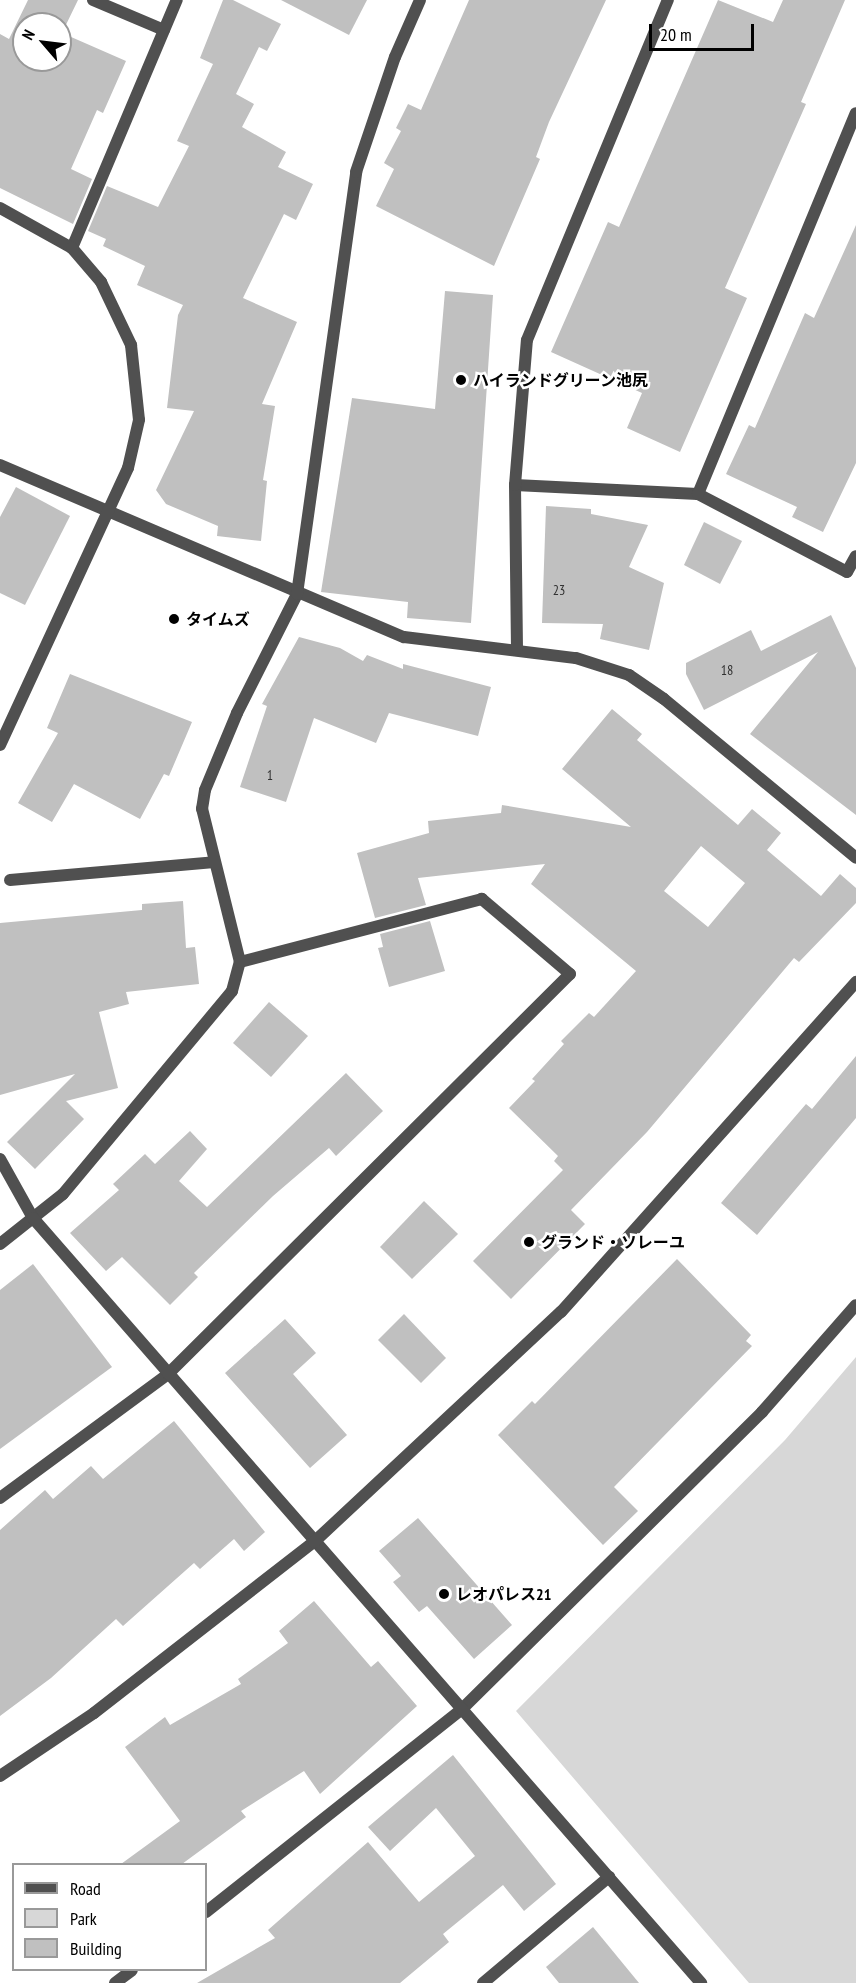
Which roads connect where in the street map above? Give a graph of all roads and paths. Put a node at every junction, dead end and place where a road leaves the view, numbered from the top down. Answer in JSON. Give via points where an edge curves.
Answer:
{"nodes":[{"id":1,"x":93,"y":0,"type":"edge"},
{"id":2,"x":177,"y":0,"type":"edge"},
{"id":3,"x":420,"y":0,"type":"edge"},
{"id":4,"x":668,"y":0,"type":"edge"},
{"id":5,"x":164,"y":30,"type":"junction"},
{"id":6,"x":856,"y":113,"type":"edge"},
{"id":7,"x":0,"y":207,"type":"edge"},
{"id":8,"x":72,"y":248,"type":"junction"},
{"id":9,"x":0,"y":465,"type":"edge"},
{"id":10,"x":515,"y":485,"type":"junction"},
{"id":11,"x":698,"y":494,"type":"junction"},
{"id":12,"x":108,"y":514,"type":"junction"},
{"id":13,"x":856,"y":556,"type":"edge"},
{"id":14,"x":297,"y":594,"type":"junction"},
{"id":15,"x":516,"y":649,"type":"junction"},
{"id":16,"x":0,"y":745,"type":"edge"},
{"id":17,"x":856,"y":858,"type":"edge"},
{"id":18,"x":214,"y":862,"type":"junction"},
{"id":19,"x":10,"y":880,"type":"dead end"},
{"id":20,"x":240,"y":962,"type":"junction"},
{"id":21,"x":856,"y":982,"type":"edge"},
{"id":22,"x":0,"y":1159,"type":"edge"},
{"id":23,"x":33,"y":1218,"type":"junction"},
{"id":24,"x":0,"y":1244,"type":"edge"},
{"id":25,"x":856,"y":1305,"type":"edge"},
{"id":26,"x":168,"y":1374,"type":"junction"},
{"id":27,"x":0,"y":1498,"type":"edge"},
{"id":28,"x":314,"y":1542,"type":"junction"},
{"id":29,"x":462,"y":1709,"type":"junction"},
{"id":30,"x":0,"y":1776,"type":"edge"},
{"id":31,"x":609,"y":1877,"type":"junction"},
{"id":32,"x":207,"y":1911,"type":"edge"},
{"id":33,"x":131,"y":1971,"type":"edge"},
{"id":34,"x":115,"y":1983,"type":"edge"},
{"id":35,"x":483,"y":1983,"type":"edge"},
{"id":36,"x":701,"y":1983,"type":"edge"}],
"edges":[{"from":1,"to":5,"type":"street"},
{"from":2,"to":5,"type":"street"},
{"from":3,"to":14,"type":"street","via":[[395,57],[356,171]]},
{"from":4,"to":10,"type":"street","via":[[527,340]]},
{"from":5,"to":8,"type":"street"},
{"from":6,"to":11,"type":"street"},
{"from":7,"to":8,"type":"street"},
{"from":8,"to":12,"type":"street","via":[[101,282],[131,345],[139,420],[129,468]]},
{"from":9,"to":12,"type":"street"},
{"from":10,"to":11,"type":"street"},
{"from":10,"to":15,"type":"street"},
{"from":11,"to":13,"type":"street","via":[[847,572]]},
{"from":12,"to":14,"type":"street"},
{"from":12,"to":16,"type":"street"},
{"from":14,"to":15,"type":"street","via":[[404,637]]},
{"from":14,"to":18,"type":"street","via":[[237,712],[205,790],[202,809]]},
{"from":15,"to":17,"type":"street","via":[[576,658],[629,675],[664,699]]},
{"from":18,"to":19,"type":"street"},
{"from":18,"to":20,"type":"street"},
{"from":20,"to":23,"type":"street","via":[[232,991],[63,1194]]},
{"from":20,"to":26,"type":"street","via":[[482,898],[570,974]]},
{"from":21,"to":28,"type":"street","via":[[561,1312]]},
{"from":22,"to":23,"type":"street"},
{"from":23,"to":24,"type":"street"},
{"from":23,"to":26,"type":"street"},
{"from":25,"to":29,"type":"street","via":[[762,1412]]},
{"from":26,"to":27,"type":"street"},
{"from":26,"to":28,"type":"street"},
{"from":28,"to":29,"type":"street"},
{"from":28,"to":30,"type":"street","via":[[94,1713]]},
{"from":29,"to":31,"type":"street"},
{"from":29,"to":32,"type":"street"},
{"from":31,"to":35,"type":"street"},
{"from":31,"to":36,"type":"street"},
{"from":33,"to":34,"type":"street"}]}
